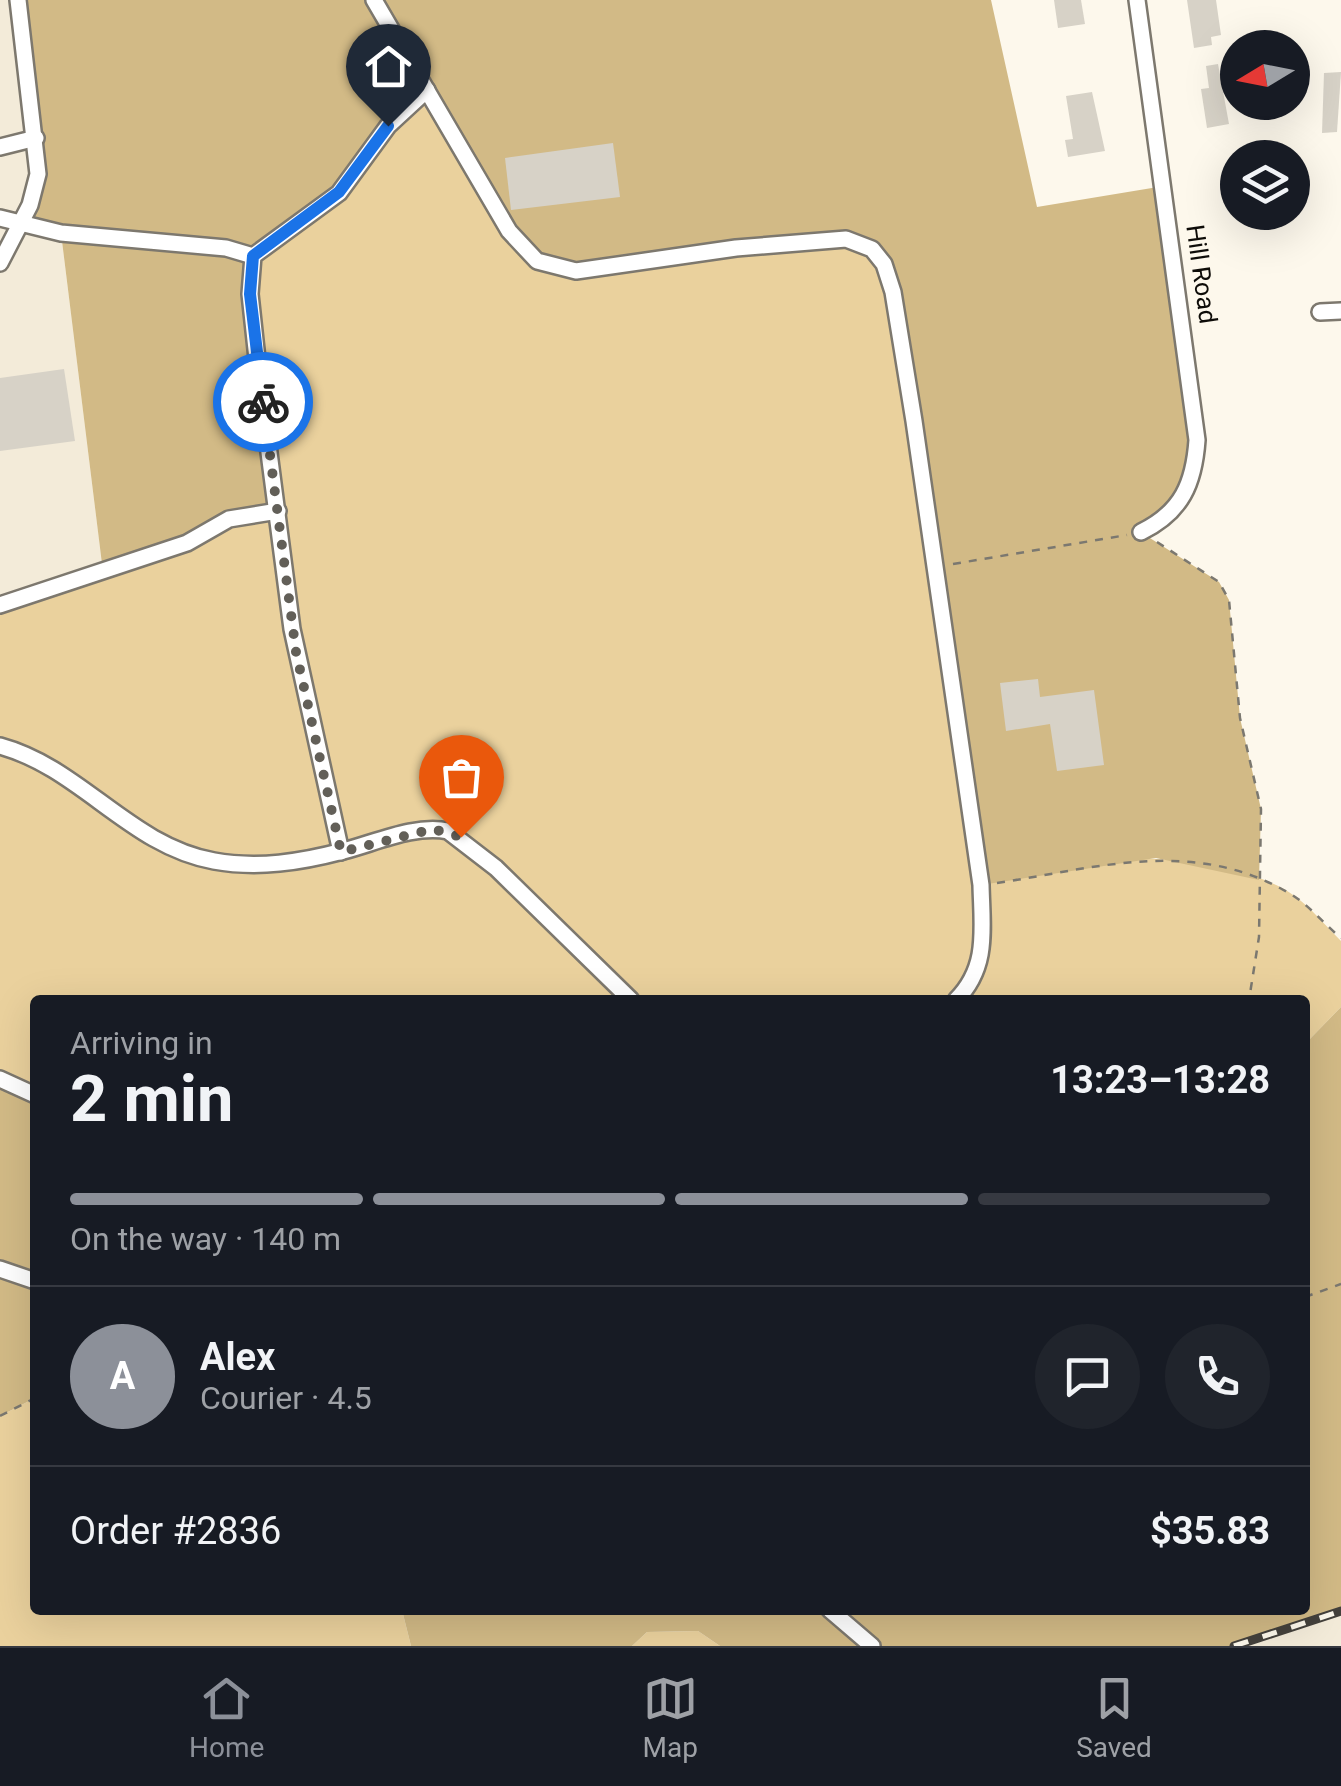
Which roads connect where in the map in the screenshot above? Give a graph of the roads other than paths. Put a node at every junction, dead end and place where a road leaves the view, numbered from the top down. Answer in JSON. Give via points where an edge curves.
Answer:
{"nodes":[{"id":1,"x":18,"y":0,"type":"edge"},
{"id":2,"x":374,"y":0,"type":"edge"},
{"id":3,"x":1138,"y":0,"type":"edge"},
{"id":4,"x":428,"y":90,"type":"junction"},
{"id":5,"x":36,"y":138,"type":"junction"},
{"id":6,"x":0,"y":146,"type":"edge"},
{"id":7,"x":0,"y":218,"type":"edge"},
{"id":8,"x":17,"y":226,"type":"junction"},
{"id":9,"x":253,"y":256,"type":"junction"},
{"id":10,"x":0,"y":263,"type":"edge"},
{"id":11,"x":1341,"y":311,"type":"edge"},
{"id":12,"x":1320,"y":312,"type":"dead end"},
{"id":13,"x":278,"y":511,"type":"junction"},
{"id":14,"x":1142,"y":532,"type":"road end"},
{"id":15,"x":0,"y":606,"type":"edge"},
{"id":16,"x":0,"y":746,"type":"edge"},
{"id":17,"x":341,"y":852,"type":"junction"},
{"id":18,"x":627,"y":995,"type":"edge"},
{"id":19,"x":960,"y":995,"type":"edge"},
{"id":20,"x":0,"y":1079,"type":"edge"},
{"id":21,"x":30,"y":1093,"type":"edge"},
{"id":22,"x":0,"y":1269,"type":"edge"},
{"id":23,"x":30,"y":1279,"type":"edge"},
{"id":24,"x":836,"y":1615,"type":"edge"},
{"id":25,"x":872,"y":1646,"type":"edge"}],
"edges":[{"from":1,"to":5,"type":"street"},
{"from":2,"to":4,"type":"street"},
{"from":3,"to":14,"type":"street","name":"Hill Road","via":[[1197,440],[1184,498]]},
{"from":4,"to":9,"type":"street","via":[[388,126],[339,192]]},
{"from":4,"to":19,"type":"street","via":[[508,231],[526,254],[558,270],[846,239],[872,249],[884,264],[894,292],[981,886],[983,952],[978,972]]},
{"from":5,"to":6,"type":"street"},
{"from":5,"to":8,"type":"street","via":[[36,186]]},
{"from":7,"to":8,"type":"street"},
{"from":8,"to":9,"type":"street"},
{"from":8,"to":10,"type":"street"},
{"from":9,"to":13,"type":"street","via":[[250,294]]},
{"from":11,"to":12,"type":"street"},
{"from":13,"to":15,"type":"street","via":[[229,519],[187,544]]},
{"from":13,"to":17,"type":"street","via":[[300,674]]},
{"from":16,"to":17,"type":"street","via":[[47,765],[144,835],[186,854],[258,865]]},
{"from":17,"to":18,"type":"street","via":[[433,829],[461,837]]},
{"from":20,"to":21,"type":"street"},
{"from":22,"to":23,"type":"street"},
{"from":24,"to":25,"type":"street"}]}
